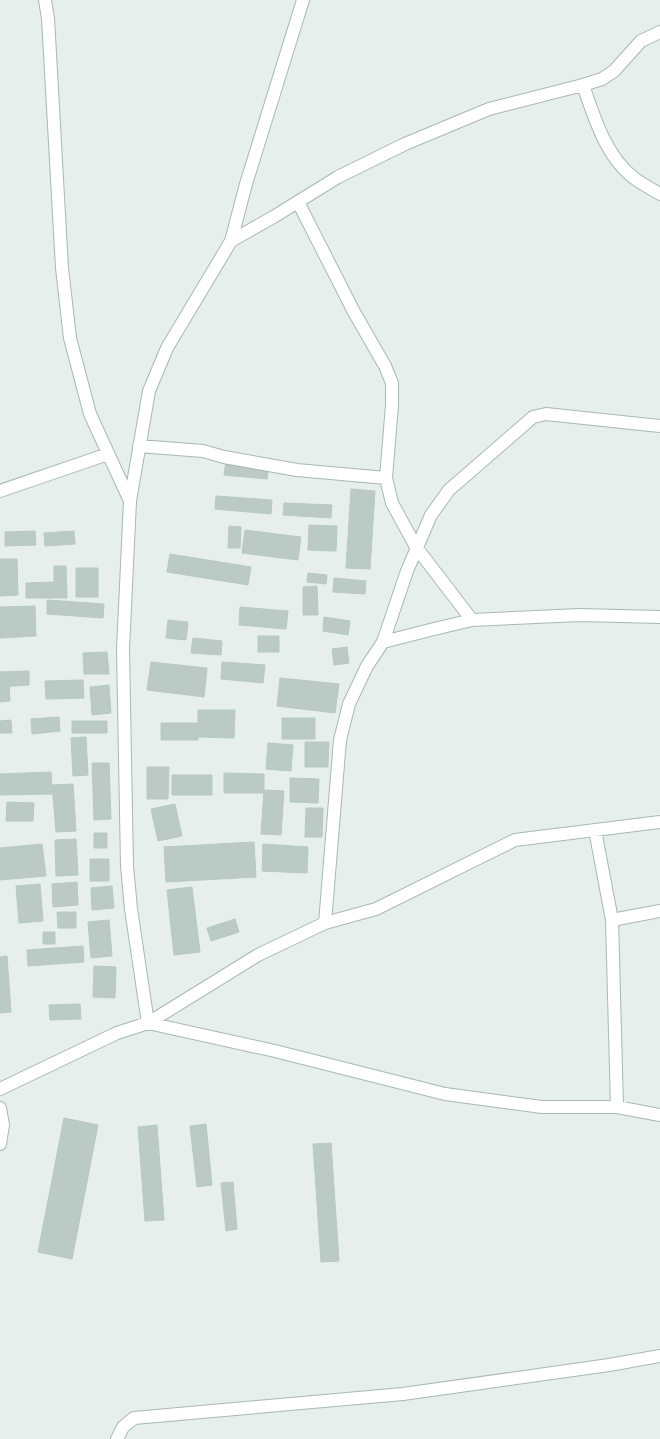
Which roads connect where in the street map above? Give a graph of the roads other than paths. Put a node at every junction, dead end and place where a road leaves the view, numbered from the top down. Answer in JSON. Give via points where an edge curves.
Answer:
{"nodes":[{"id":1,"x":45,"y":0,"type":"edge"},
{"id":2,"x":303,"y":0,"type":"edge"},
{"id":3,"x":660,"y":32,"type":"edge"},
{"id":4,"x":583,"y":86,"type":"junction"},
{"id":5,"x":660,"y":194,"type":"edge"},
{"id":6,"x":298,"y":202,"type":"junction"},
{"id":7,"x":232,"y":241,"type":"junction"},
{"id":8,"x":660,"y":426,"type":"edge"},
{"id":9,"x":139,"y":446,"type":"junction"},
{"id":10,"x":108,"y":454,"type":"junction"},
{"id":11,"x":386,"y":478,"type":"junction"},
{"id":12,"x":0,"y":491,"type":"edge"},
{"id":13,"x":130,"y":501,"type":"junction"},
{"id":14,"x":416,"y":547,"type":"junction"},
{"id":15,"x":660,"y":617,"type":"edge"},
{"id":16,"x":472,"y":620,"type":"junction"},
{"id":17,"x":383,"y":642,"type":"junction"},
{"id":18,"x":660,"y":822,"type":"edge"},
{"id":19,"x":595,"y":830,"type":"junction"},
{"id":20,"x":660,"y":910,"type":"edge"},
{"id":21,"x":612,"y":920,"type":"junction"},
{"id":22,"x":325,"y":923,"type":"junction"},
{"id":23,"x":148,"y":1023,"type":"junction"},
{"id":24,"x":0,"y":1088,"type":"edge"},
{"id":25,"x":617,"y":1107,"type":"junction"},
{"id":26,"x":0,"y":1108,"type":"edge"},
{"id":27,"x":660,"y":1115,"type":"edge"},
{"id":28,"x":0,"y":1144,"type":"edge"},
{"id":29,"x":660,"y":1356,"type":"edge"},
{"id":30,"x":117,"y":1439,"type":"edge"}],
"edges":[{"from":1,"to":10,"type":"street","via":[[62,268],[70,338],[90,414]]},
{"from":2,"to":7,"type":"street","via":[[246,184]]},
{"from":3,"to":4,"type":"street","via":[[641,41],[614,71]]},
{"from":4,"to":5,"type":"street","via":[[597,127],[613,157],[633,178]]},
{"from":4,"to":6,"type":"street","via":[[489,109],[405,144],[338,177]]},
{"from":6,"to":7,"type":"street"},
{"from":6,"to":11,"type":"street","via":[[392,383]]},
{"from":7,"to":9,"type":"street","via":[[167,348],[149,391]]},
{"from":8,"to":14,"type":"street","via":[[546,414],[533,417],[448,490],[431,515]]},
{"from":9,"to":11,"type":"street","via":[[203,451],[297,470]]},
{"from":9,"to":13,"type":"street"},
{"from":10,"to":12,"type":"street"},
{"from":10,"to":13,"type":"street"},
{"from":11,"to":14,"type":"street","via":[[392,503]]},
{"from":13,"to":23,"type":"street","via":[[123,649],[127,866]]},
{"from":14,"to":16,"type":"street"},
{"from":14,"to":17,"type":"street"},
{"from":15,"to":16,"type":"street","via":[[580,615]]},
{"from":16,"to":17,"type":"street"},
{"from":17,"to":22,"type":"street","via":[[367,666],[349,704],[340,740]]},
{"from":18,"to":19,"type":"street"},
{"from":19,"to":21,"type":"street"},
{"from":19,"to":22,"type":"street","via":[[515,840],[376,909]]},
{"from":20,"to":21,"type":"street"},
{"from":21,"to":25,"type":"street"},
{"from":22,"to":23,"type":"street","via":[[258,955]]},
{"from":23,"to":24,"type":"street","via":[[117,1033]]},
{"from":23,"to":25,"type":"street","via":[[445,1094],[542,1107]]},
{"from":25,"to":27,"type":"street"},
{"from":26,"to":28,"type":"street","via":[[3,1125]]},
{"from":29,"to":30,"type":"street","via":[[403,1394],[134,1418],[123,1427]]}]}
